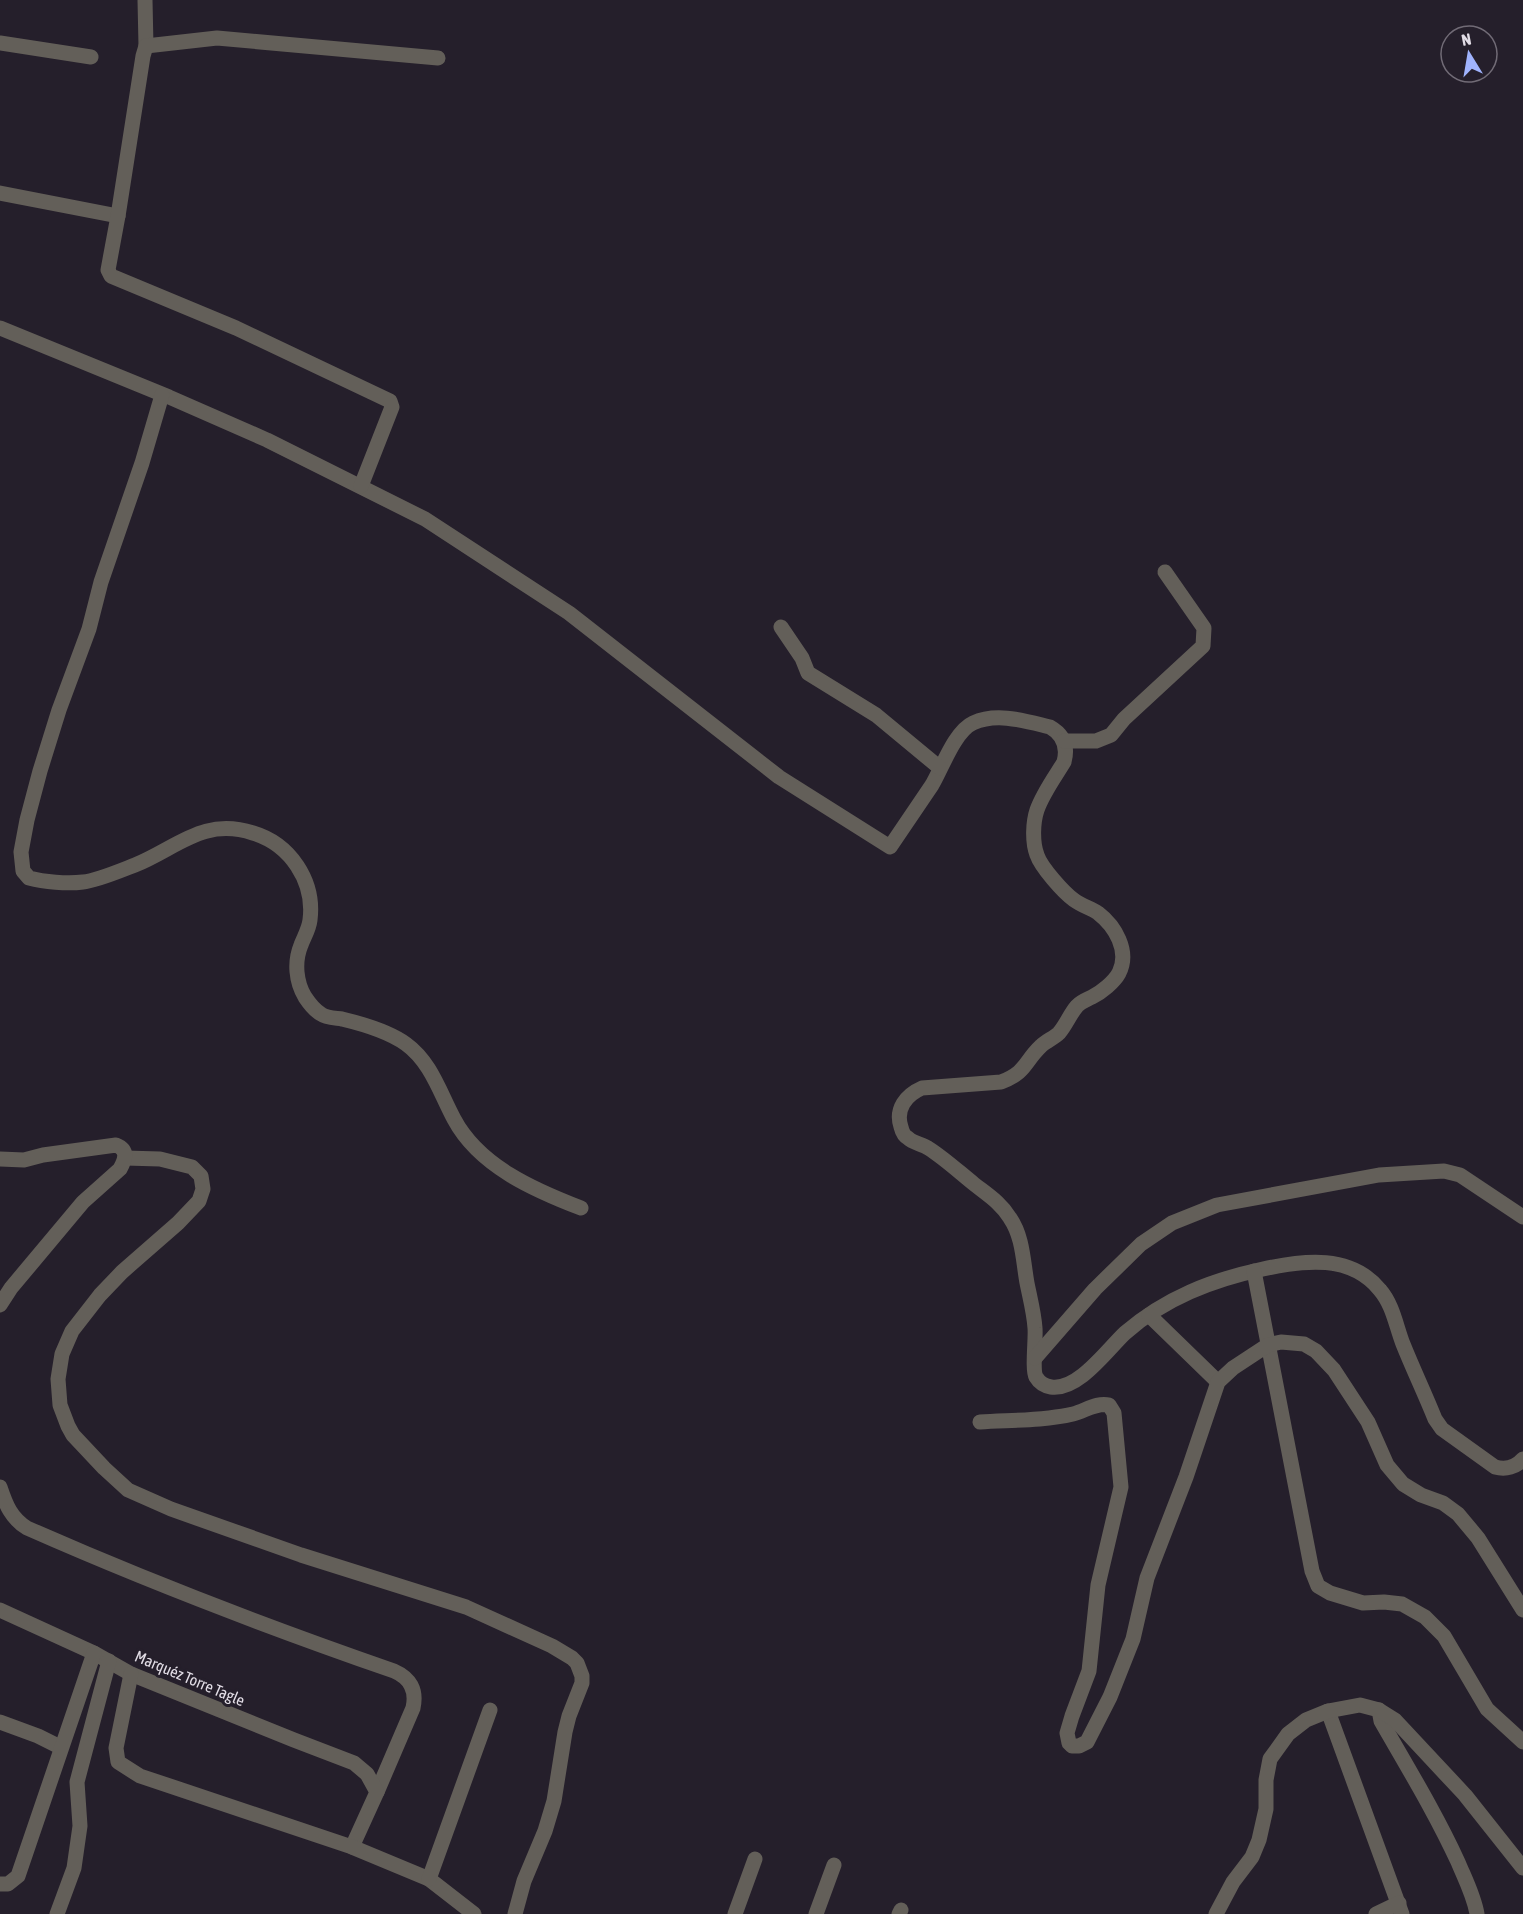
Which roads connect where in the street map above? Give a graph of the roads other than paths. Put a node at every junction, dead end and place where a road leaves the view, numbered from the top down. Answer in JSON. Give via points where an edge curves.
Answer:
{"nodes":[{"id":1,"x":144,"y":0,"type":"edge"},
{"id":2,"x":0,"y":44,"type":"edge"},
{"id":3,"x":146,"y":46,"type":"junction"},
{"id":4,"x":91,"y":57,"type":"dead end"},
{"id":5,"x":438,"y":58,"type":"dead end"},
{"id":6,"x":0,"y":193,"type":"edge"},
{"id":7,"x":118,"y":216,"type":"junction"},
{"id":8,"x":0,"y":328,"type":"edge"},
{"id":9,"x":162,"y":395,"type":"junction"},
{"id":10,"x":362,"y":486,"type":"junction"},
{"id":11,"x":1165,"y":572,"type":"dead end"},
{"id":12,"x":781,"y":627,"type":"dead end"},
{"id":13,"x":1064,"y":741,"type":"junction"},
{"id":14,"x":940,"y":768,"type":"junction"},
{"id":15,"x":125,"y":1158,"type":"junction"},
{"id":16,"x":7,"y":1160,"type":"edge"},
{"id":17,"x":0,"y":1175,"type":"edge"},
{"id":18,"x":581,"y":1208,"type":"dead end"},
{"id":19,"x":1523,"y":1217,"type":"edge"},
{"id":20,"x":1254,"y":1271,"type":"junction"},
{"id":21,"x":0,"y":1305,"type":"edge"},
{"id":22,"x":1149,"y":1315,"type":"junction"},
{"id":23,"x":1268,"y":1345,"type":"junction"},
{"id":24,"x":1035,"y":1358,"type":"junction"},
{"id":25,"x":1218,"y":1383,"type":"junction"},
{"id":26,"x":980,"y":1422,"type":"dead end"},
{"id":27,"x":1523,"y":1459,"type":"edge"},
{"id":28,"x":0,"y":1487,"type":"edge"},
{"id":29,"x":0,"y":1610,"type":"edge"},
{"id":30,"x":1523,"y":1610,"type":"edge"},
{"id":31,"x":94,"y":1653,"type":"junction"},
{"id":32,"x":109,"y":1661,"type":"junction"},
{"id":33,"x":131,"y":1674,"type":"junction"},
{"id":34,"x":490,"y":1710,"type":"dead end"},
{"id":35,"x":1379,"y":1710,"type":"junction"},
{"id":36,"x":1328,"y":1711,"type":"junction"},
{"id":37,"x":0,"y":1722,"type":"edge"},
{"id":38,"x":1523,"y":1742,"type":"edge"},
{"id":39,"x":60,"y":1747,"type":"junction"},
{"id":40,"x":377,"y":1792,"type":"junction"},
{"id":41,"x":352,"y":1847,"type":"junction"},
{"id":42,"x":755,"y":1859,"type":"dead end"},
{"id":43,"x":834,"y":1865,"type":"dead end"},
{"id":44,"x":1523,"y":1868,"type":"edge"},
{"id":45,"x":429,"y":1879,"type":"junction"},
{"id":46,"x":0,"y":1884,"type":"edge"},
{"id":47,"x":1401,"y":1908,"type":"edge"},
{"id":48,"x":57,"y":1914,"type":"edge"},
{"id":49,"x":474,"y":1914,"type":"edge"},
{"id":50,"x":515,"y":1914,"type":"edge"},
{"id":51,"x":735,"y":1914,"type":"edge"},
{"id":52,"x":816,"y":1914,"type":"edge"},
{"id":53,"x":1216,"y":1914,"type":"edge"},
{"id":54,"x":1376,"y":1914,"type":"edge"},
{"id":55,"x":1477,"y":1914,"type":"edge"}],
"edges":[{"from":1,"to":3,"type":"street"},
{"from":2,"to":4,"type":"street"},
{"from":3,"to":5,"type":"street","via":[[217,38]]},
{"from":3,"to":7,"type":"street"},
{"from":6,"to":7,"type":"street"},
{"from":7,"to":10,"type":"street","via":[[108,261],[111,276],[236,328],[390,401],[392,407]]},
{"from":8,"to":9,"type":"street"},
{"from":9,"to":10,"type":"street"},
{"from":9,"to":18,"type":"street","via":[[40,771],[21,852],[23,871],[29,879],[40,881],[84,882],[136,865],[194,834],[216,828],[255,833],[278,846],[301,871],[309,894],[310,921],[296,967],[301,989],[313,1008],[322,1015],[367,1026],[404,1042],[428,1068],[453,1119],[474,1146],[538,1190]]},
{"from":10,"to":14,"type":"street","via":[[425,519],[560,607],[779,777],[890,847]]},
{"from":11,"to":13,"type":"street","via":[[1204,628],[1203,646],[1111,735],[1096,741]]},
{"from":12,"to":14,"type":"street","via":[[808,673],[876,715]]},
{"from":13,"to":14,"type":"street","via":[[1050,727],[994,717],[970,724]]},
{"from":13,"to":24,"type":"street","via":[[1064,762],[1037,810],[1036,853],[1056,883],[1112,926],[1121,947],[1121,969],[1115,979],[1075,1008],[1059,1034],[1040,1046],[1013,1078],[922,1088],[904,1101],[899,1116],[907,1138],[930,1149],[988,1193],[1014,1224],[1022,1247],[1035,1327]]},
{"from":15,"to":16,"type":"street","via":[[124,1150],[116,1145]]},
{"from":15,"to":21,"type":"street","via":[[120,1169],[83,1202]]},
{"from":15,"to":50,"type":"street","via":[[160,1159],[192,1167],[201,1176],[203,1189],[199,1201],[122,1272],[72,1330],[62,1354],[58,1379],[60,1405],[68,1426],[129,1490],[301,1555],[466,1608],[572,1658],[580,1669],[582,1683],[565,1732],[550,1816]]},
{"from":16,"to":17,"type":"street"},
{"from":19,"to":24,"type":"street","via":[[1460,1175],[1444,1171],[1379,1175],[1216,1205],[1172,1223],[1141,1245],[1095,1289]]},
{"from":20,"to":22,"type":"street","via":[[1200,1286]]},
{"from":20,"to":23,"type":"street"},
{"from":20,"to":27,"type":"street","via":[[1326,1261],[1361,1273],[1388,1300],[1403,1344],[1442,1429],[1495,1467],[1512,1467]]},
{"from":22,"to":24,"type":"street","via":[[1098,1362],[1063,1387],[1046,1386],[1036,1378]]},
{"from":22,"to":25,"type":"street"},
{"from":23,"to":25,"type":"street"},
{"from":23,"to":30,"type":"street","via":[[1305,1344],[1316,1351],[1334,1370],[1368,1422],[1386,1465],[1403,1484],[1458,1514],[1478,1538]]},
{"from":23,"to":38,"type":"street","via":[[1318,1586],[1362,1603],[1402,1604],[1425,1617],[1444,1636],[1487,1709]]},
{"from":25,"to":26,"type":"street","via":[[1147,1578],[1133,1639],[1088,1742],[1079,1746],[1069,1743],[1067,1733],[1089,1671],[1098,1585],[1122,1487],[1114,1413],[1102,1403],[1074,1414]]},
{"from":28,"to":40,"type":"street","via":[[8,1510],[27,1528],[406,1677],[413,1688],[414,1701]]},
{"from":29,"to":31,"type":"street","name":"Marquéz Torre Tagle"},
{"from":31,"to":32,"type":"street","name":"Marquéz Torre Tagle"},
{"from":31,"to":39,"type":"street"},
{"from":32,"to":33,"type":"street","name":"Marquéz Torre Tagle"},
{"from":32,"to":48,"type":"street","via":[[77,1782],[80,1826],[74,1868]]},
{"from":33,"to":40,"type":"street","name":"Marquéz Torre Tagle","via":[[354,1763],[367,1774]]},
{"from":33,"to":41,"type":"street","via":[[116,1748],[118,1762],[140,1776]]},
{"from":34,"to":45,"type":"street"},
{"from":35,"to":36,"type":"street","via":[[1360,1705]]},
{"from":35,"to":44,"type":"street","via":[[1395,1720],[1465,1795]]},
{"from":35,"to":55,"type":"street","via":[[1381,1721],[1437,1818]]},
{"from":36,"to":47,"type":"street"},
{"from":36,"to":53,"type":"street","via":[[1288,1734],[1270,1759],[1259,1840]]},
{"from":37,"to":39,"type":"street"},
{"from":39,"to":46,"type":"street","via":[[18,1876],[8,1884]]},
{"from":40,"to":41,"type":"street"},
{"from":41,"to":45,"type":"street"},
{"from":42,"to":51,"type":"street"},
{"from":43,"to":52,"type":"street"},
{"from":45,"to":49,"type":"street"},
{"from":47,"to":54,"type":"street"}]}
